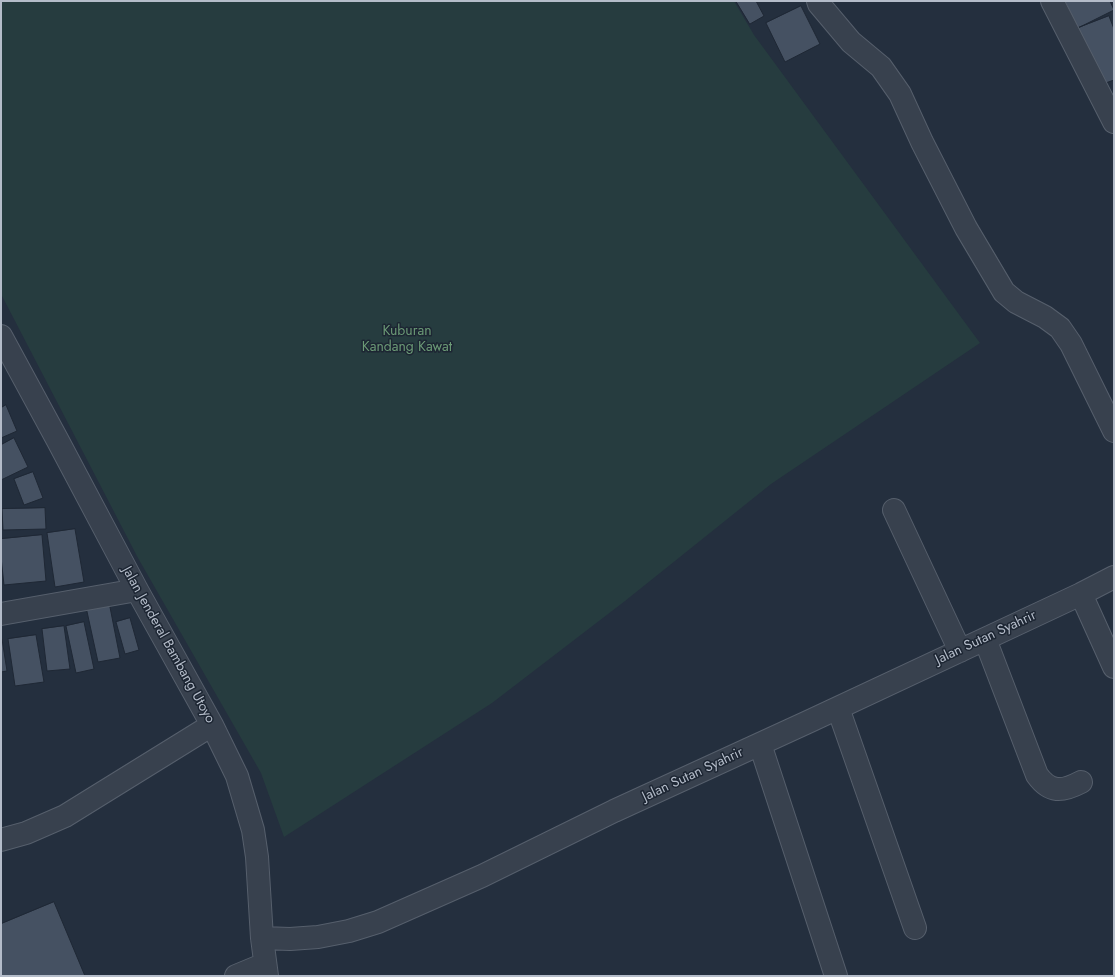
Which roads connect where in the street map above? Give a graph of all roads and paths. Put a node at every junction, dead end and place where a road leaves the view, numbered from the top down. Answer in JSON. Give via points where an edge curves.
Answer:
{"nodes":[{"id":1,"x":818,"y":1,"type":"edge"},
{"id":2,"x":1052,"y":1,"type":"edge"},
{"id":3,"x":1114,"y":122,"type":"edge"},
{"id":4,"x":1,"y":336,"type":"edge"},
{"id":5,"x":1114,"y":432,"type":"edge"},
{"id":6,"x":894,"y":510,"type":"dead end"},
{"id":7,"x":1114,"y":577,"type":"edge"},
{"id":8,"x":137,"y":590,"type":"junction"},
{"id":9,"x":1082,"y":594,"type":"junction"},
{"id":10,"x":1,"y":614,"type":"edge"},
{"id":11,"x":985,"y":639,"type":"junction"},
{"id":12,"x":960,"y":651,"type":"junction"},
{"id":13,"x":1114,"y":667,"type":"edge"},
{"id":14,"x":838,"y":708,"type":"junction"},
{"id":15,"x":212,"y":725,"type":"junction"},
{"id":16,"x":760,"y":744,"type":"junction"},
{"id":17,"x":1081,"y":782,"type":"dead end"},
{"id":18,"x":1,"y":840,"type":"edge"},
{"id":19,"x":915,"y":928,"type":"dead end"},
{"id":20,"x":262,"y":938,"type":"junction"},
{"id":21,"x":266,"y":970,"type":"edge"},
{"id":22,"x":236,"y":976,"type":"edge"},
{"id":23,"x":836,"y":976,"type":"edge"}],
"edges":[{"from":1,"to":5,"type":"street","via":[[851,42],[881,67],[900,94],[966,228],[1004,292],[1060,328],[1071,344]]},
{"from":2,"to":3,"type":"street"},
{"from":4,"to":8,"type":"street","name":"Jalan Jenderal Bambang Utoyo"},
{"from":6,"to":12,"type":"street"},
{"from":7,"to":9,"type":"street","name":"Jalan Sutan Syahrir"},
{"from":8,"to":10,"type":"street"},
{"from":8,"to":15,"type":"street","name":"Jalan Jenderal Bambang Utoyo"},
{"from":9,"to":11,"type":"street","name":"Jalan Sutan Syahrir"},
{"from":9,"to":13,"type":"street"},
{"from":11,"to":12,"type":"street","name":"Jalan Sutan Syahrir"},
{"from":11,"to":17,"type":"street","via":[[1037,775],[1048,787],[1060,789]]},
{"from":12,"to":14,"type":"street","name":"Jalan Sutan Syahrir"},
{"from":14,"to":16,"type":"street","name":"Jalan Sutan Syahrir"},
{"from":14,"to":19,"type":"street"},
{"from":15,"to":18,"type":"street","via":[[65,816]]},
{"from":15,"to":20,"type":"street","name":"Jalan Jenderal Bambang Utoyo","via":[[237,776],[253,830]]},
{"from":16,"to":20,"type":"street","name":"Jalan Sutan Syahrir","via":[[614,811],[482,876],[378,922],[318,937]]},
{"from":16,"to":23,"type":"street"},
{"from":20,"to":21,"type":"street","name":"Jalan Jenderal Bambang Utoyo"},
{"from":21,"to":22,"type":"street"}]}
